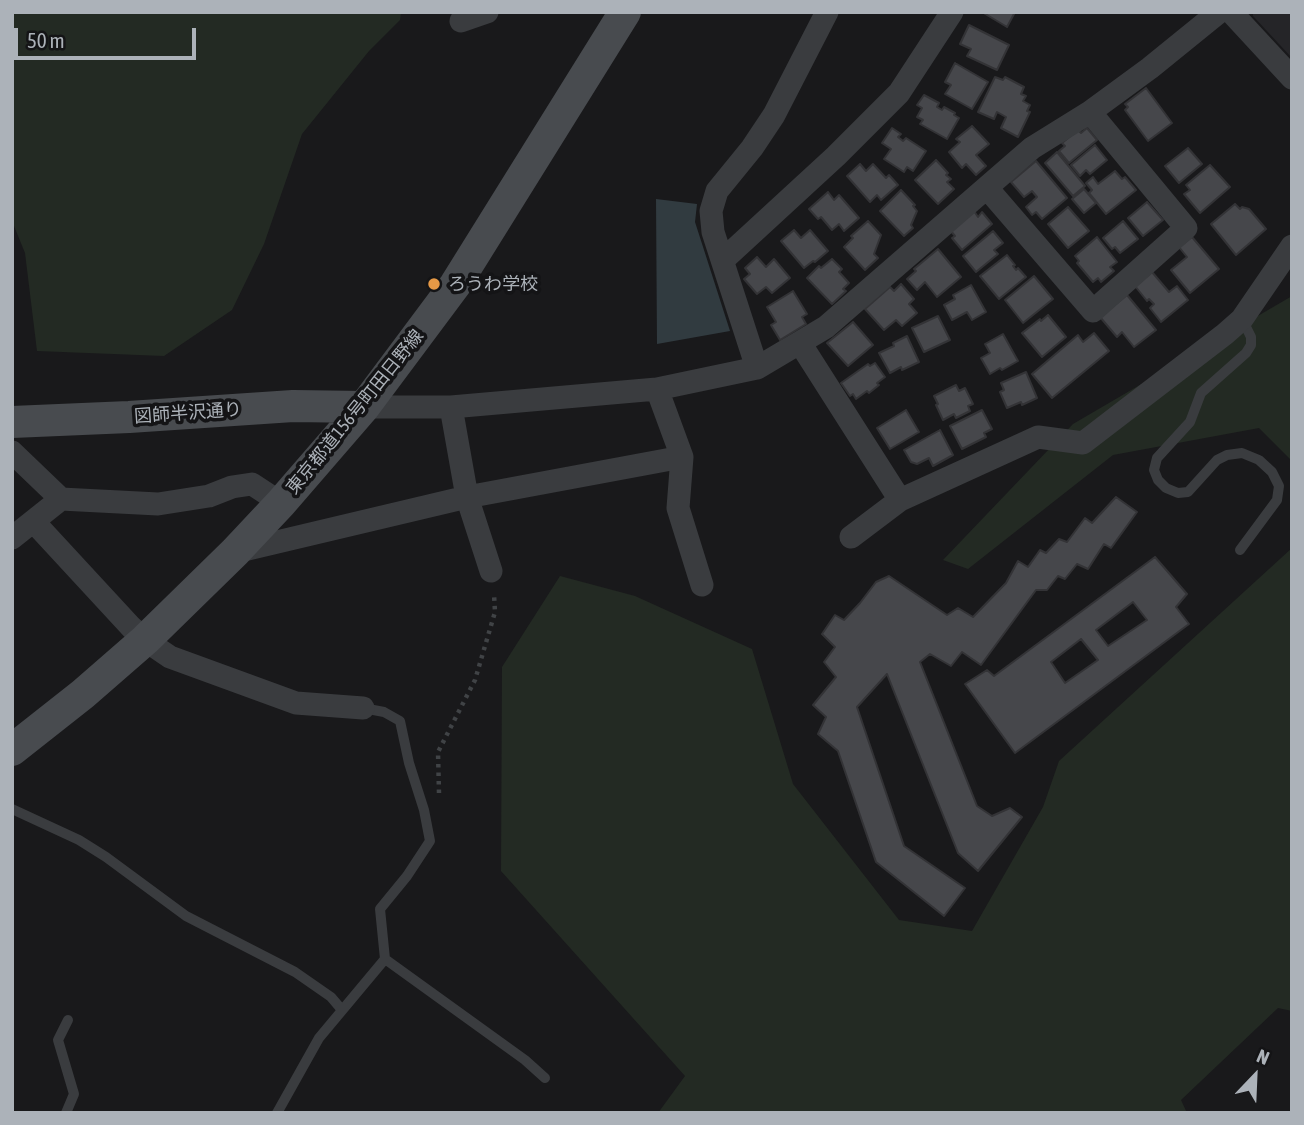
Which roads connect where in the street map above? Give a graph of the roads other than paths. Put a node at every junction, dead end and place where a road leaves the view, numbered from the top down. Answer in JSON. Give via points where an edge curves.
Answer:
{"nodes":[{"id":1,"x":487,"y":12,"type":"edge"},
{"id":2,"x":625,"y":12,"type":"edge"},
{"id":3,"x":827,"y":12,"type":"edge"},
{"id":4,"x":952,"y":12,"type":"edge"},
{"id":5,"x":1219,"y":12,"type":"edge"},
{"id":6,"x":1231,"y":12,"type":"edge"},
{"id":7,"x":461,"y":22,"type":"dead end"},
{"id":8,"x":1292,"y":78,"type":"edge"},
{"id":9,"x":1090,"y":112,"type":"junction"},
{"id":10,"x":988,"y":188,"type":"junction"},
{"id":11,"x":1292,"y":246,"type":"edge"},
{"id":12,"x":723,"y":260,"type":"junction"},
{"id":13,"x":1242,"y":319,"type":"junction"},
{"id":14,"x":800,"y":343,"type":"junction"},
{"id":15,"x":757,"y":368,"type":"junction"},
{"id":16,"x":657,"y":389,"type":"junction"},
{"id":17,"x":364,"y":407,"type":"junction"},
{"id":18,"x":451,"y":407,"type":"junction"},
{"id":19,"x":12,"y":422,"type":"edge"},
{"id":20,"x":12,"y":452,"type":"edge"},
{"id":21,"x":682,"y":457,"type":"junction"},
{"id":22,"x":467,"y":497,"type":"junction"},
{"id":23,"x":61,"y":499,"type":"junction"},
{"id":24,"x":900,"y":500,"type":"junction"},
{"id":25,"x":281,"y":503,"type":"junction"},
{"id":26,"x":34,"y":522,"type":"junction"},
{"id":27,"x":851,"y":537,"type":"dead end"},
{"id":28,"x":12,"y":538,"type":"edge"},
{"id":29,"x":1240,"y":550,"type":"dead end"},
{"id":30,"x":235,"y":552,"type":"junction"},
{"id":31,"x":491,"y":572,"type":"road end"},
{"id":32,"x":702,"y":585,"type":"dead end"},
{"id":33,"x":145,"y":640,"type":"junction"},
{"id":34,"x":363,"y":708,"type":"joint"},
{"id":35,"x":12,"y":750,"type":"edge"},
{"id":36,"x":12,"y":809,"type":"edge"},
{"id":37,"x":385,"y":959,"type":"junction"},
{"id":38,"x":342,"y":1010,"type":"junction"},
{"id":39,"x":68,"y":1020,"type":"dead end"},
{"id":40,"x":545,"y":1078,"type":"dead end"},
{"id":41,"x":66,"y":1113,"type":"edge"},
{"id":42,"x":277,"y":1113,"type":"edge"}],
"edges":[{"from":1,"to":7,"type":"street"},
{"from":2,"to":17,"type":"main road","name":"東京都道156号町田日野線","via":[[455,285]]},
{"from":3,"to":12,"type":"street","via":[[774,115],[717,191],[711,211]]},
{"from":4,"to":12,"type":"street","via":[[893,100]]},
{"from":5,"to":9,"type":"street"},
{"from":6,"to":8,"type":"street"},
{"from":9,"to":10,"type":"street","via":[[1032,148]]},
{"from":9,"to":10,"type":"street","via":[[1186,228],[1093,311]]},
{"from":10,"to":14,"type":"street","via":[[826,327]]},
{"from":11,"to":13,"type":"street"},
{"from":12,"to":15,"type":"street"},
{"from":13,"to":24,"type":"street","via":[[1083,443],[1038,437]]},
{"from":13,"to":29,"type":"lane","via":[[1251,345],[1201,393],[1190,422],[1157,458],[1154,470],[1166,488],[1178,493],[1188,492],[1227,455],[1242,453],[1272,472],[1279,486],[1277,500]]},
{"from":14,"to":15,"type":"street"},
{"from":14,"to":24,"type":"street"},
{"from":15,"to":16,"type":"street"},
{"from":16,"to":18,"type":"street"},
{"from":16,"to":21,"type":"street"},
{"from":17,"to":18,"type":"street"},
{"from":17,"to":19,"type":"main road","name":"図師半沢通り","via":[[293,406]]},
{"from":17,"to":25,"type":"main road","name":"東京都道156号町田日野線"},
{"from":18,"to":22,"type":"street"},
{"from":20,"to":23,"type":"street"},
{"from":21,"to":22,"type":"street"},
{"from":21,"to":32,"type":"street","via":[[678,508]]},
{"from":22,"to":30,"type":"street"},
{"from":22,"to":31,"type":"street"},
{"from":23,"to":25,"type":"street","via":[[158,504],[252,484]]},
{"from":23,"to":26,"type":"street"},
{"from":24,"to":27,"type":"street"},
{"from":25,"to":30,"type":"main road","name":"東京都道156号町田日野線"},
{"from":26,"to":28,"type":"street"},
{"from":26,"to":33,"type":"street"},
{"from":30,"to":33,"type":"main road","name":"東京都道156号町田日野線"},
{"from":33,"to":34,"type":"street","via":[[170,657],[296,703]]},
{"from":33,"to":35,"type":"main road","name":"東京都道156号町田日野線"},
{"from":34,"to":37,"type":"lane","via":[[400,721],[430,841],[380,909]]},
{"from":36,"to":38,"type":"lane","via":[[79,840],[186,916],[295,972]]},
{"from":37,"to":38,"type":"lane"},
{"from":37,"to":40,"type":"lane"},
{"from":38,"to":42,"type":"lane","via":[[319,1038]]},
{"from":39,"to":41,"type":"lane","via":[[58,1040],[74,1094]]}]}
